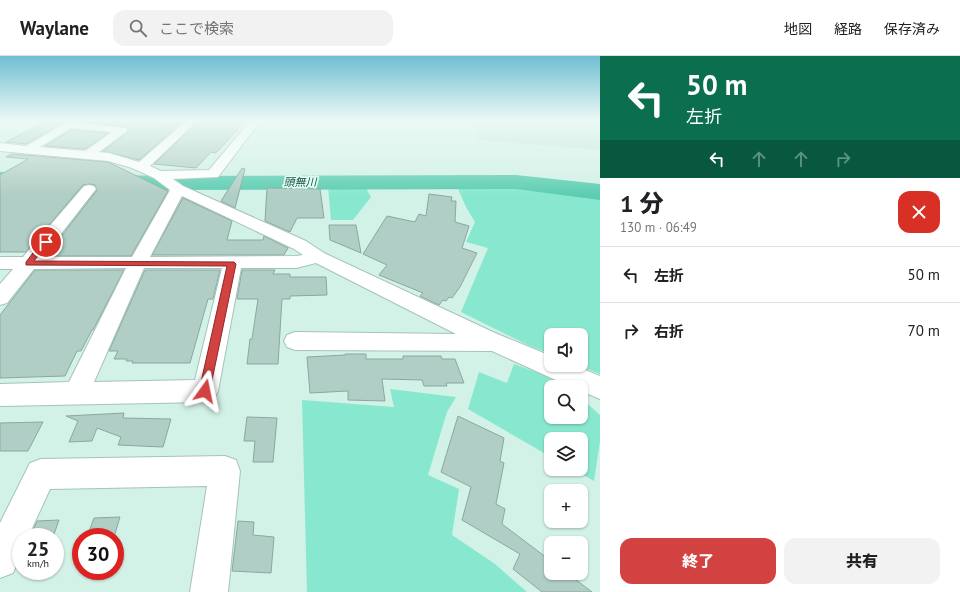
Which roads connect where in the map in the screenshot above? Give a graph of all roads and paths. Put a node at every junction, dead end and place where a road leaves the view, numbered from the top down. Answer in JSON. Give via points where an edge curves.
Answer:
{"nodes":[{"id":1,"x":35,"y":145,"type":"edge"},
{"id":2,"x":101,"y":145,"type":"edge"},
{"id":3,"x":165,"y":145,"type":"edge"},
{"id":4,"x":236,"y":145,"type":"edge"},
{"id":5,"x":0,"y":147,"type":"edge"},
{"id":6,"x":27,"y":150,"type":"junction"},
{"id":7,"x":87,"y":155,"type":"junction"},
{"id":8,"x":141,"y":167,"type":"junction"},
{"id":9,"x":159,"y":175,"type":"junction"},
{"id":10,"x":89,"y":189,"type":"dead end"},
{"id":11,"x":178,"y":189,"type":"junction"},
{"id":12,"x":318,"y":256,"type":"junction"},
{"id":13,"x":0,"y":263,"type":"edge"},
{"id":14,"x":28,"y":263,"type":"junction"},
{"id":15,"x":137,"y":264,"type":"junction"},
{"id":16,"x":232,"y":264,"type":"junction"},
{"id":17,"x":0,"y":298,"type":"edge"},
{"id":18,"x":295,"y":341,"type":"dead end"},
{"id":19,"x":496,"y":343,"type":"junction"},
{"id":20,"x":600,"y":388,"type":"edge"},
{"id":21,"x":76,"y":394,"type":"junction"},
{"id":22,"x":0,"y":395,"type":"edge"},
{"id":23,"x":0,"y":560,"type":"edge"},
{"id":24,"x":209,"y":592,"type":"edge"}],
"edges":[{"from":1,"to":6,"type":"street"},
{"from":2,"to":7,"type":"street"},
{"from":3,"to":8,"type":"street"},
{"from":4,"to":9,"type":"street","via":[[213,174]]},
{"from":5,"to":6,"type":"street"},
{"from":6,"to":7,"type":"street"},
{"from":7,"to":8,"type":"street","via":[[109,157]]},
{"from":8,"to":9,"type":"street"},
{"from":9,"to":11,"type":"street"},
{"from":10,"to":14,"type":"street"},
{"from":11,"to":12,"type":"street","via":[[300,245]]},
{"from":11,"to":15,"type":"street"},
{"from":12,"to":16,"type":"street","via":[[296,262]]},
{"from":12,"to":19,"type":"street"},
{"from":13,"to":14,"type":"street"},
{"from":14,"to":15,"type":"street"},
{"from":14,"to":17,"type":"street"},
{"from":15,"to":16,"type":"street"},
{"from":15,"to":21,"type":"street"},
{"from":16,"to":21,"type":"street","via":[[205,391]]},
{"from":18,"to":19,"type":"street"},
{"from":19,"to":20,"type":"street"},
{"from":21,"to":22,"type":"street"},
{"from":23,"to":24,"type":"street","via":[[41,474],[225,471]]}]}
